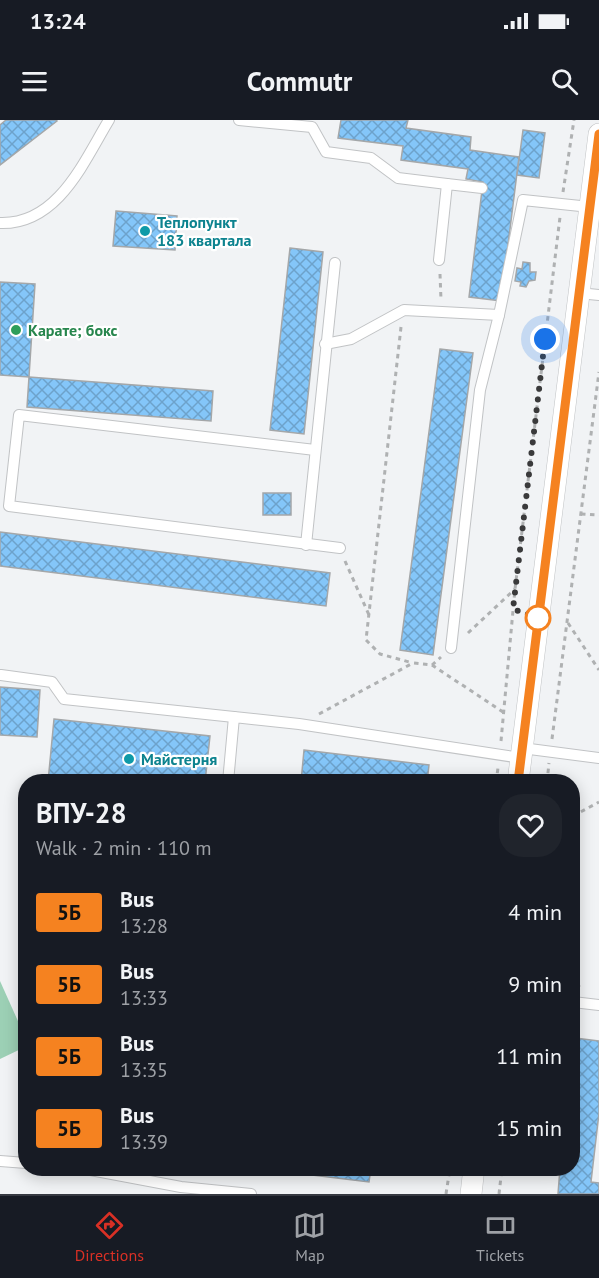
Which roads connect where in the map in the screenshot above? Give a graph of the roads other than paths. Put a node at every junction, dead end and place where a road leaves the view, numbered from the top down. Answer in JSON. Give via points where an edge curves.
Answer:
{"nodes":[{"id":1,"x":109,"y":120,"type":"edge"},
{"id":2,"x":239,"y":120,"type":"edge"},
{"id":3,"x":599,"y":134,"type":"edge"},
{"id":4,"x":447,"y":184,"type":"junction"},
{"id":5,"x":482,"y":188,"type":"dead end"},
{"id":6,"x":590,"y":207,"type":"junction"},
{"id":7,"x":0,"y":223,"type":"edge"},
{"id":8,"x":439,"y":260,"type":"road end"},
{"id":9,"x":335,"y":263,"type":"dead end"},
{"id":10,"x":589,"y":294,"type":"edge"},
{"id":11,"x":499,"y":315,"type":"junction"},
{"id":12,"x":325,"y":344,"type":"junction"},
{"id":13,"x":315,"y":450,"type":"junction"},
{"id":14,"x":306,"y":545,"type":"junction"},
{"id":15,"x":340,"y":548,"type":"road end"},
{"id":16,"x":451,"y":648,"type":"road end"},
{"id":17,"x":1,"y":675,"type":"edge"},
{"id":18,"x":234,"y":717,"type":"junction"},
{"id":19,"x":521,"y":753,"type":"junction"},
{"id":20,"x":599,"y":758,"type":"edge"},
{"id":21,"x":229,"y":774,"type":"edge"},
{"id":22,"x":519,"y":774,"type":"edge"},
{"id":23,"x":580,"y":1003,"type":"edge"},
{"id":24,"x":599,"y":1005,"type":"edge"},
{"id":25,"x":0,"y":1161,"type":"edge"},
{"id":26,"x":18,"y":1162,"type":"edge"},
{"id":27,"x":122,"y":1176,"type":"edge"},
{"id":28,"x":473,"y":1176,"type":"edge"},
{"id":29,"x":252,"y":1194,"type":"edge"},
{"id":30,"x":471,"y":1194,"type":"edge"}],
"edges":[{"from":1,"to":7,"type":"lane","via":[[65,191],[51,206]]},
{"from":2,"to":4,"type":"lane","via":[[312,127],[326,152],[371,158],[398,178]]},
{"from":3,"to":6,"type":"street"},
{"from":4,"to":5,"type":"lane"},
{"from":4,"to":8,"type":"lane"},
{"from":6,"to":10,"type":"street"},
{"from":6,"to":11,"type":"lane","via":[[519,196]]},
{"from":9,"to":12,"type":"lane"},
{"from":10,"to":19,"type":"street"},
{"from":11,"to":12,"type":"lane","via":[[404,310],[351,339]]},
{"from":11,"to":16,"type":"lane","via":[[480,390]]},
{"from":12,"to":13,"type":"lane"},
{"from":13,"to":14,"type":"lane"},
{"from":13,"to":14,"type":"lane","via":[[19,416],[9,506]]},
{"from":14,"to":15,"type":"lane"},
{"from":17,"to":18,"type":"lane","via":[[52,682],[64,699]]},
{"from":18,"to":19,"type":"lane","via":[[500,755]]},
{"from":18,"to":21,"type":"lane"},
{"from":19,"to":20,"type":"lane"},
{"from":19,"to":22,"type":"street"},
{"from":23,"to":24,"type":"lane"},
{"from":25,"to":26,"type":"lane"},
{"from":27,"to":29,"type":"lane"},
{"from":28,"to":30,"type":"street"}]}
